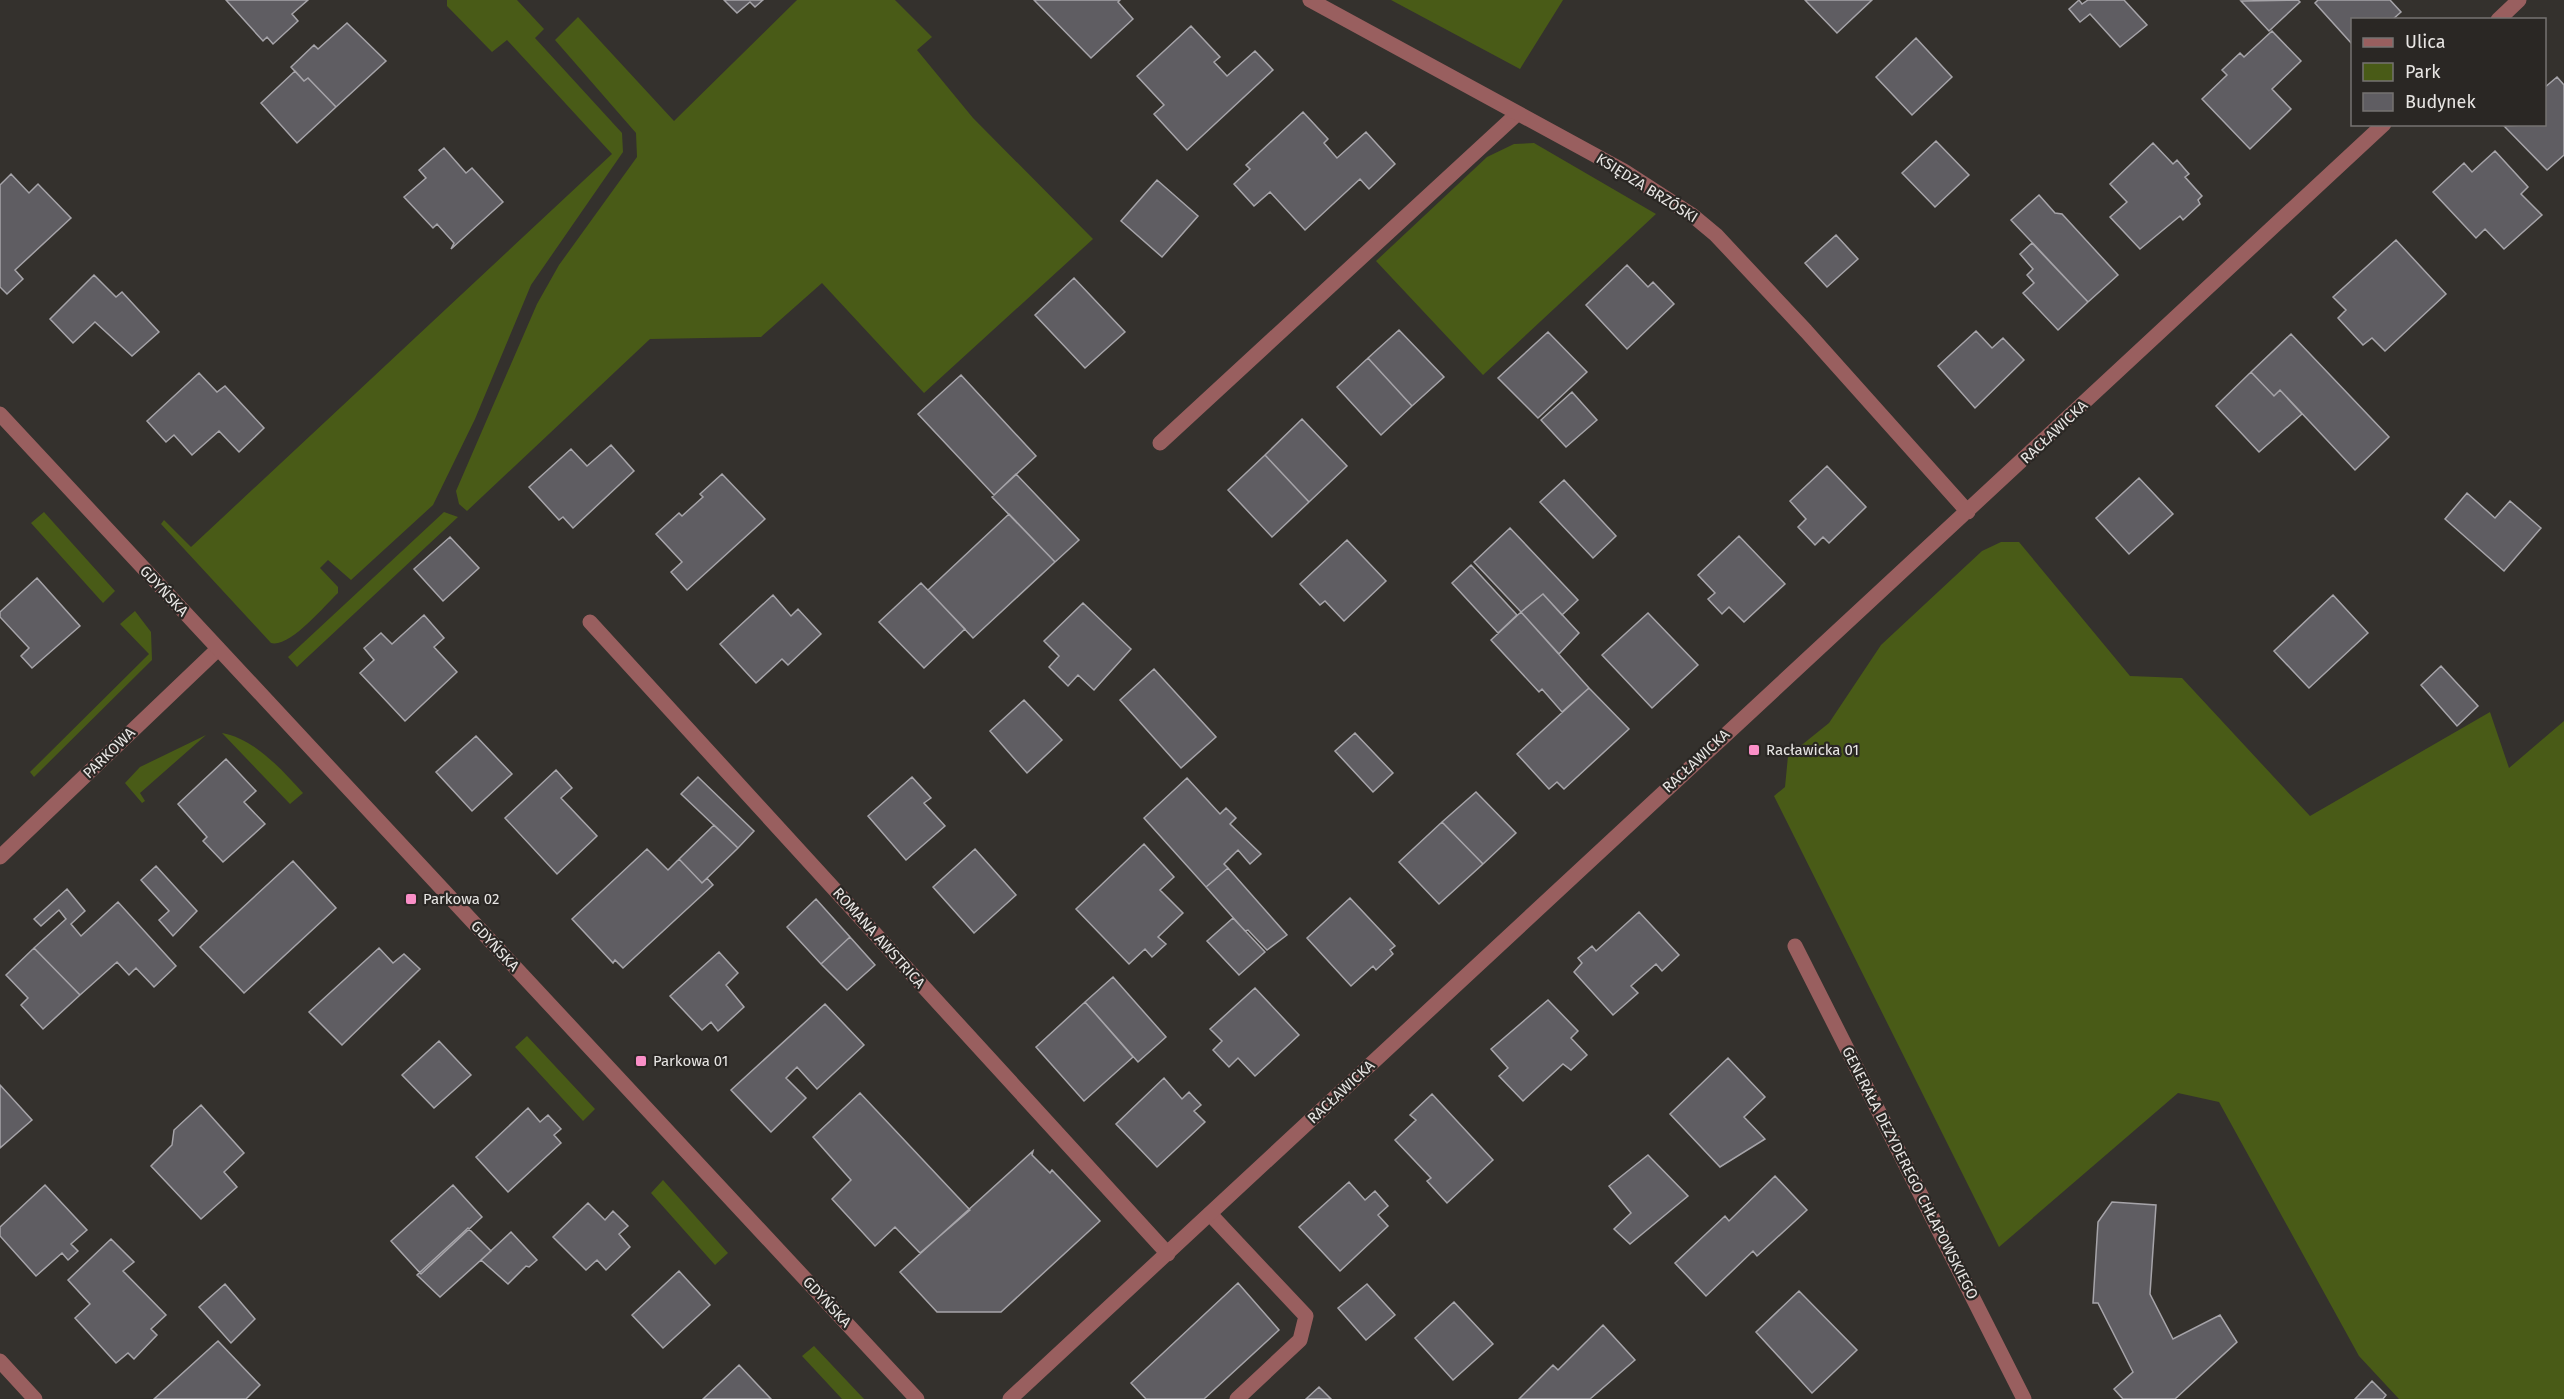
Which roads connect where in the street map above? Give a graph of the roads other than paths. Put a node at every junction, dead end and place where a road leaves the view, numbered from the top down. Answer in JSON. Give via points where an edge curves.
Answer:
{"nodes":[{"id":1,"x":1310,"y":0,"type":"edge"},
{"id":2,"x":2519,"y":0,"type":"edge"},
{"id":3,"x":2500,"y":18,"type":"edge"},
{"id":4,"x":1517,"y":114,"type":"junction"},
{"id":5,"x":2382,"y":126,"type":"edge"},
{"id":6,"x":0,"y":414,"type":"edge"},
{"id":7,"x":1160,"y":443,"type":"dead end"},
{"id":8,"x":1968,"y":512,"type":"junction"},
{"id":9,"x":590,"y":622,"type":"dead end"},
{"id":10,"x":218,"y":649,"type":"junction"},
{"id":11,"x":0,"y":857,"type":"edge"},
{"id":12,"x":1795,"y":946,"type":"dead end"},
{"id":13,"x":1210,"y":1214,"type":"junction"},
{"id":14,"x":1168,"y":1254,"type":"junction"},
{"id":15,"x":0,"y":1361,"type":"edge"},
{"id":16,"x":35,"y":1399,"type":"edge"},
{"id":17,"x":917,"y":1399,"type":"edge"},
{"id":18,"x":1010,"y":1399,"type":"edge"},
{"id":19,"x":1237,"y":1399,"type":"edge"},
{"id":20,"x":2024,"y":1399,"type":"edge"}],
"edges":[{"from":1,"to":4,"type":"street","name":"KSIĘDZA BRZÓSKI"},
{"from":2,"to":3,"type":"street"},
{"from":4,"to":7,"type":"street"},
{"from":4,"to":8,"type":"street","name":"KSIĘDZA BRZÓSKI","via":[[1624,171],[1704,225],[1806,331]]},
{"from":5,"to":8,"type":"street","name":"RACŁAWICKA"},
{"from":6,"to":10,"type":"street","name":"GDYŃSKA"},
{"from":8,"to":13,"type":"street","name":"RACŁAWICKA"},
{"from":9,"to":14,"type":"street","name":"ROMANA AWSTRICA"},
{"from":10,"to":11,"type":"street","name":"PARKOWA"},
{"from":10,"to":17,"type":"street","name":"GDYŃSKA"},
{"from":12,"to":20,"type":"street","name":"GENERAŁA DEZYDEREGO CHŁAPOWSKIEGO"},
{"from":13,"to":14,"type":"street","name":"RACŁAWICKA"},
{"from":13,"to":19,"type":"street","via":[[1306,1316],[1300,1340]]},
{"from":14,"to":18,"type":"street","name":"RACŁAWICKA"},
{"from":15,"to":16,"type":"street"}]}
